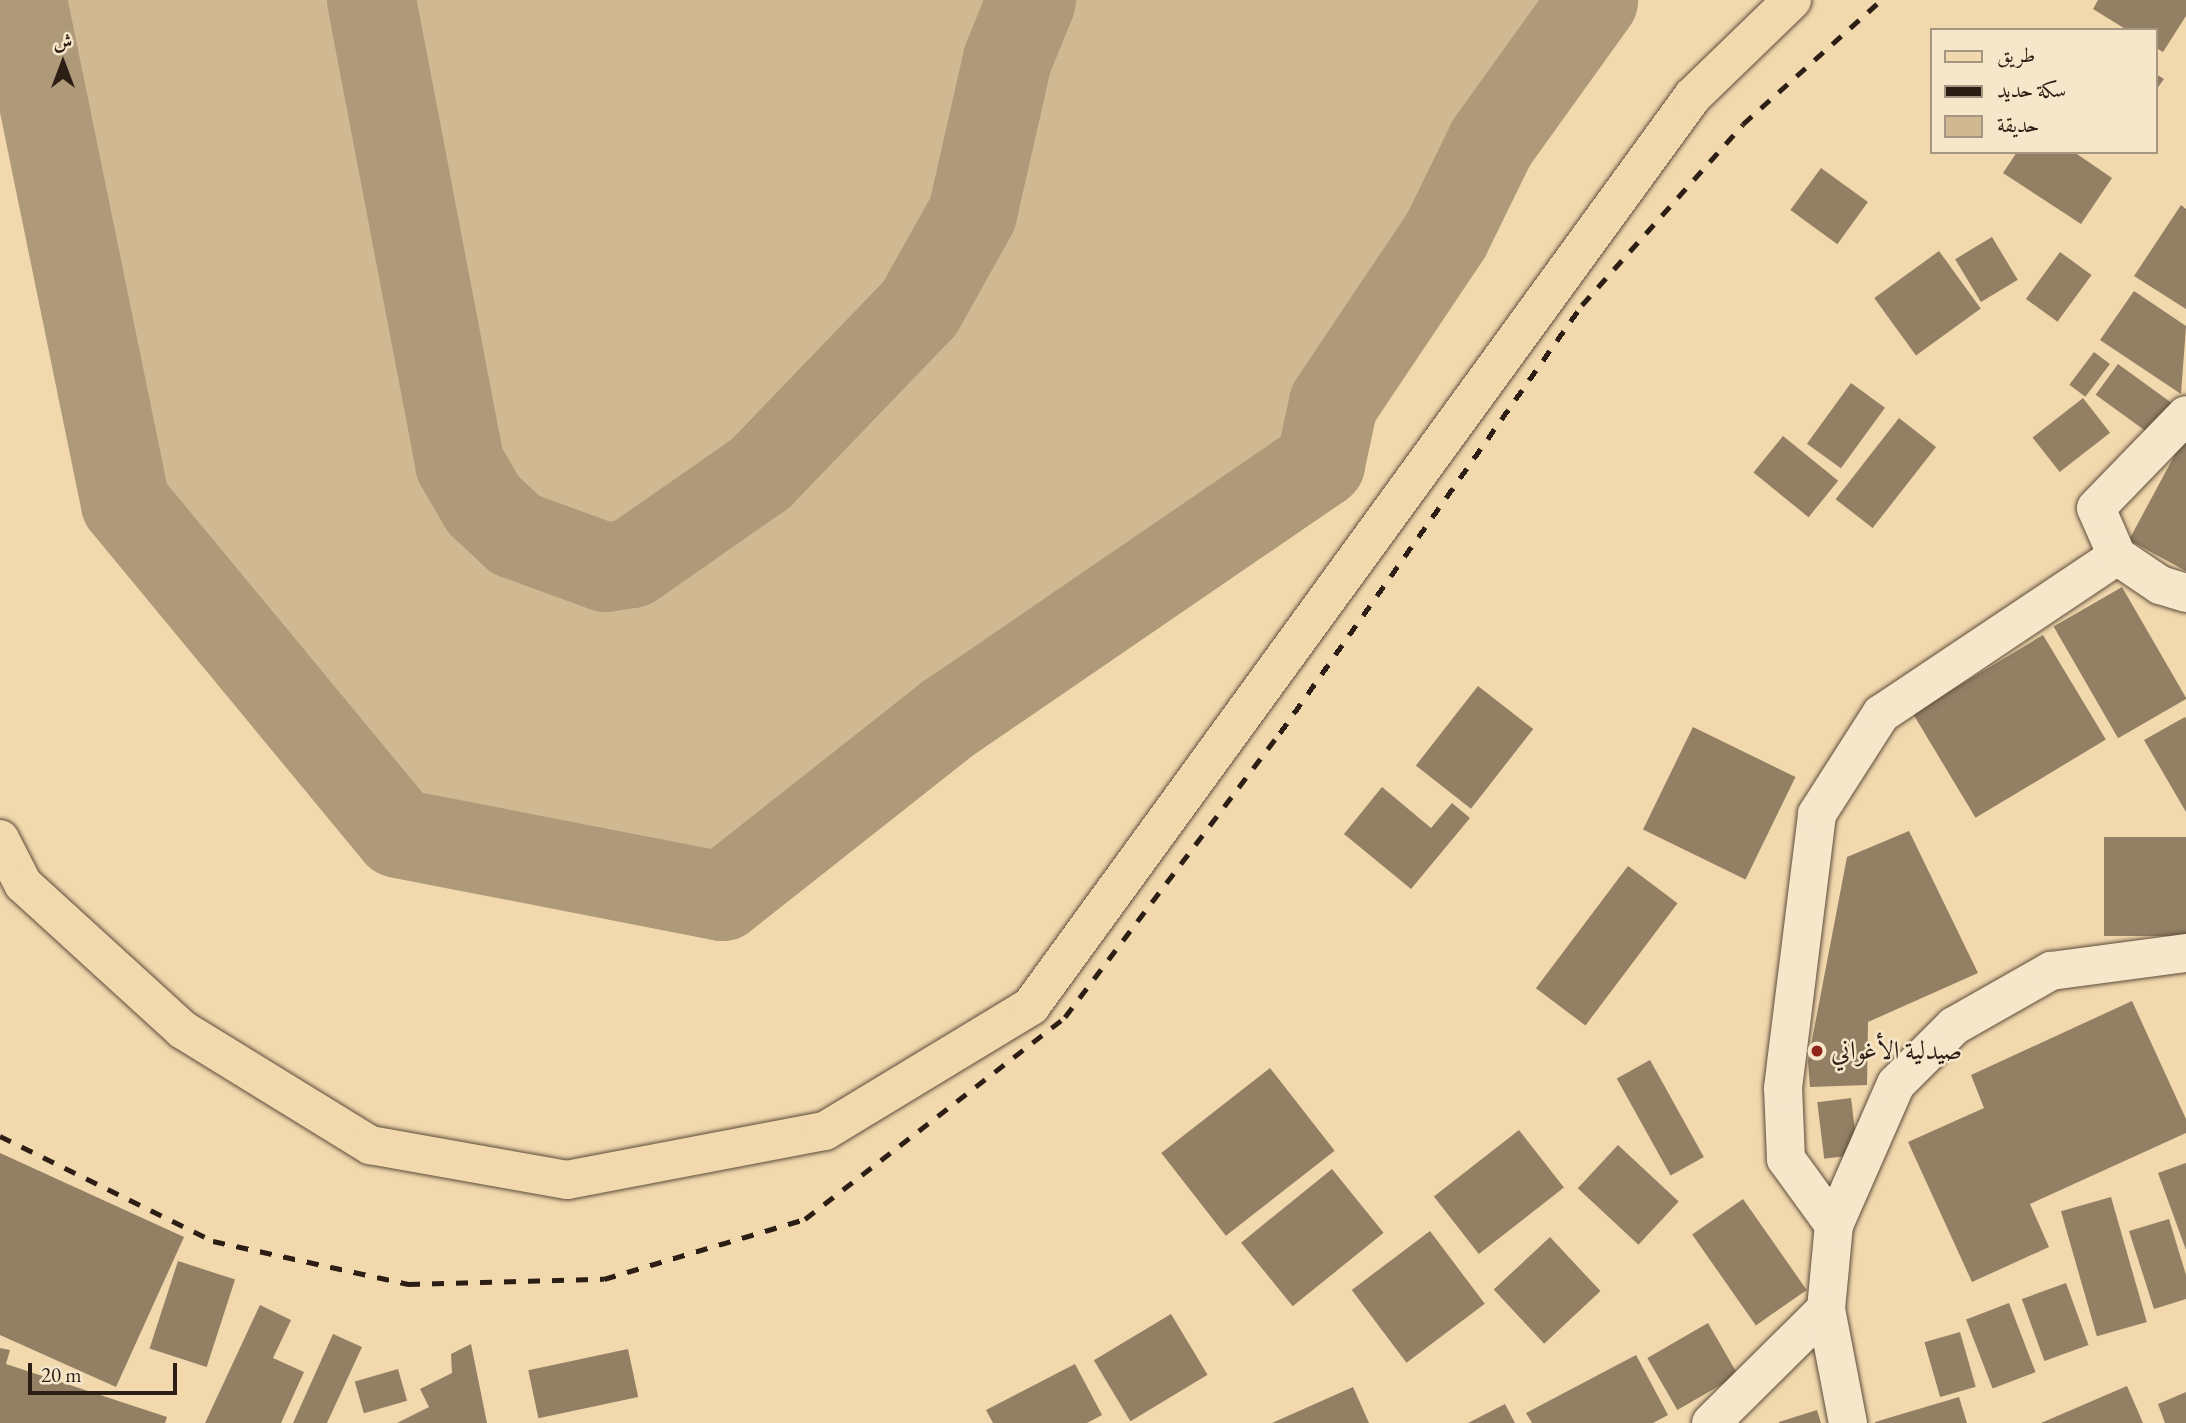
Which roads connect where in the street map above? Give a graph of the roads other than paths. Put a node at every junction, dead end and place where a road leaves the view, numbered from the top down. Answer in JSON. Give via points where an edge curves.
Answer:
{"nodes":[{"id":1,"x":1792,"y":0,"type":"edge"},
{"id":2,"x":2186,"y":415,"type":"edge"},
{"id":3,"x":2117,"y":556,"type":"junction"},
{"id":4,"x":2186,"y":593,"type":"edge"},
{"id":5,"x":0,"y":839,"type":"edge"},
{"id":6,"x":2186,"y":953,"type":"edge"},
{"id":7,"x":1834,"y":1225,"type":"junction"},
{"id":8,"x":1826,"y":1309,"type":"junction"},
{"id":9,"x":1711,"y":1423,"type":"edge"},
{"id":10,"x":1848,"y":1423,"type":"edge"}],
"edges":[{"from":1,"to":5,"type":"main road","via":[[1693,96],[1031,1006],[825,1131],[567,1180],[370,1145],[183,1030],[23,884]]},
{"from":2,"to":3,"type":"street","via":[[2096,508]]},
{"from":3,"to":4,"type":"street","via":[[2160,585]]},
{"from":3,"to":7,"type":"street","via":[[1881,714],[1816,814],[1783,1088],[1786,1159]]},
{"from":6,"to":7,"type":"street","via":[[2051,971],[1954,1026],[1896,1084]]},
{"from":7,"to":8,"type":"street"},
{"from":8,"to":9,"type":"street"},
{"from":8,"to":10,"type":"street"}]}
